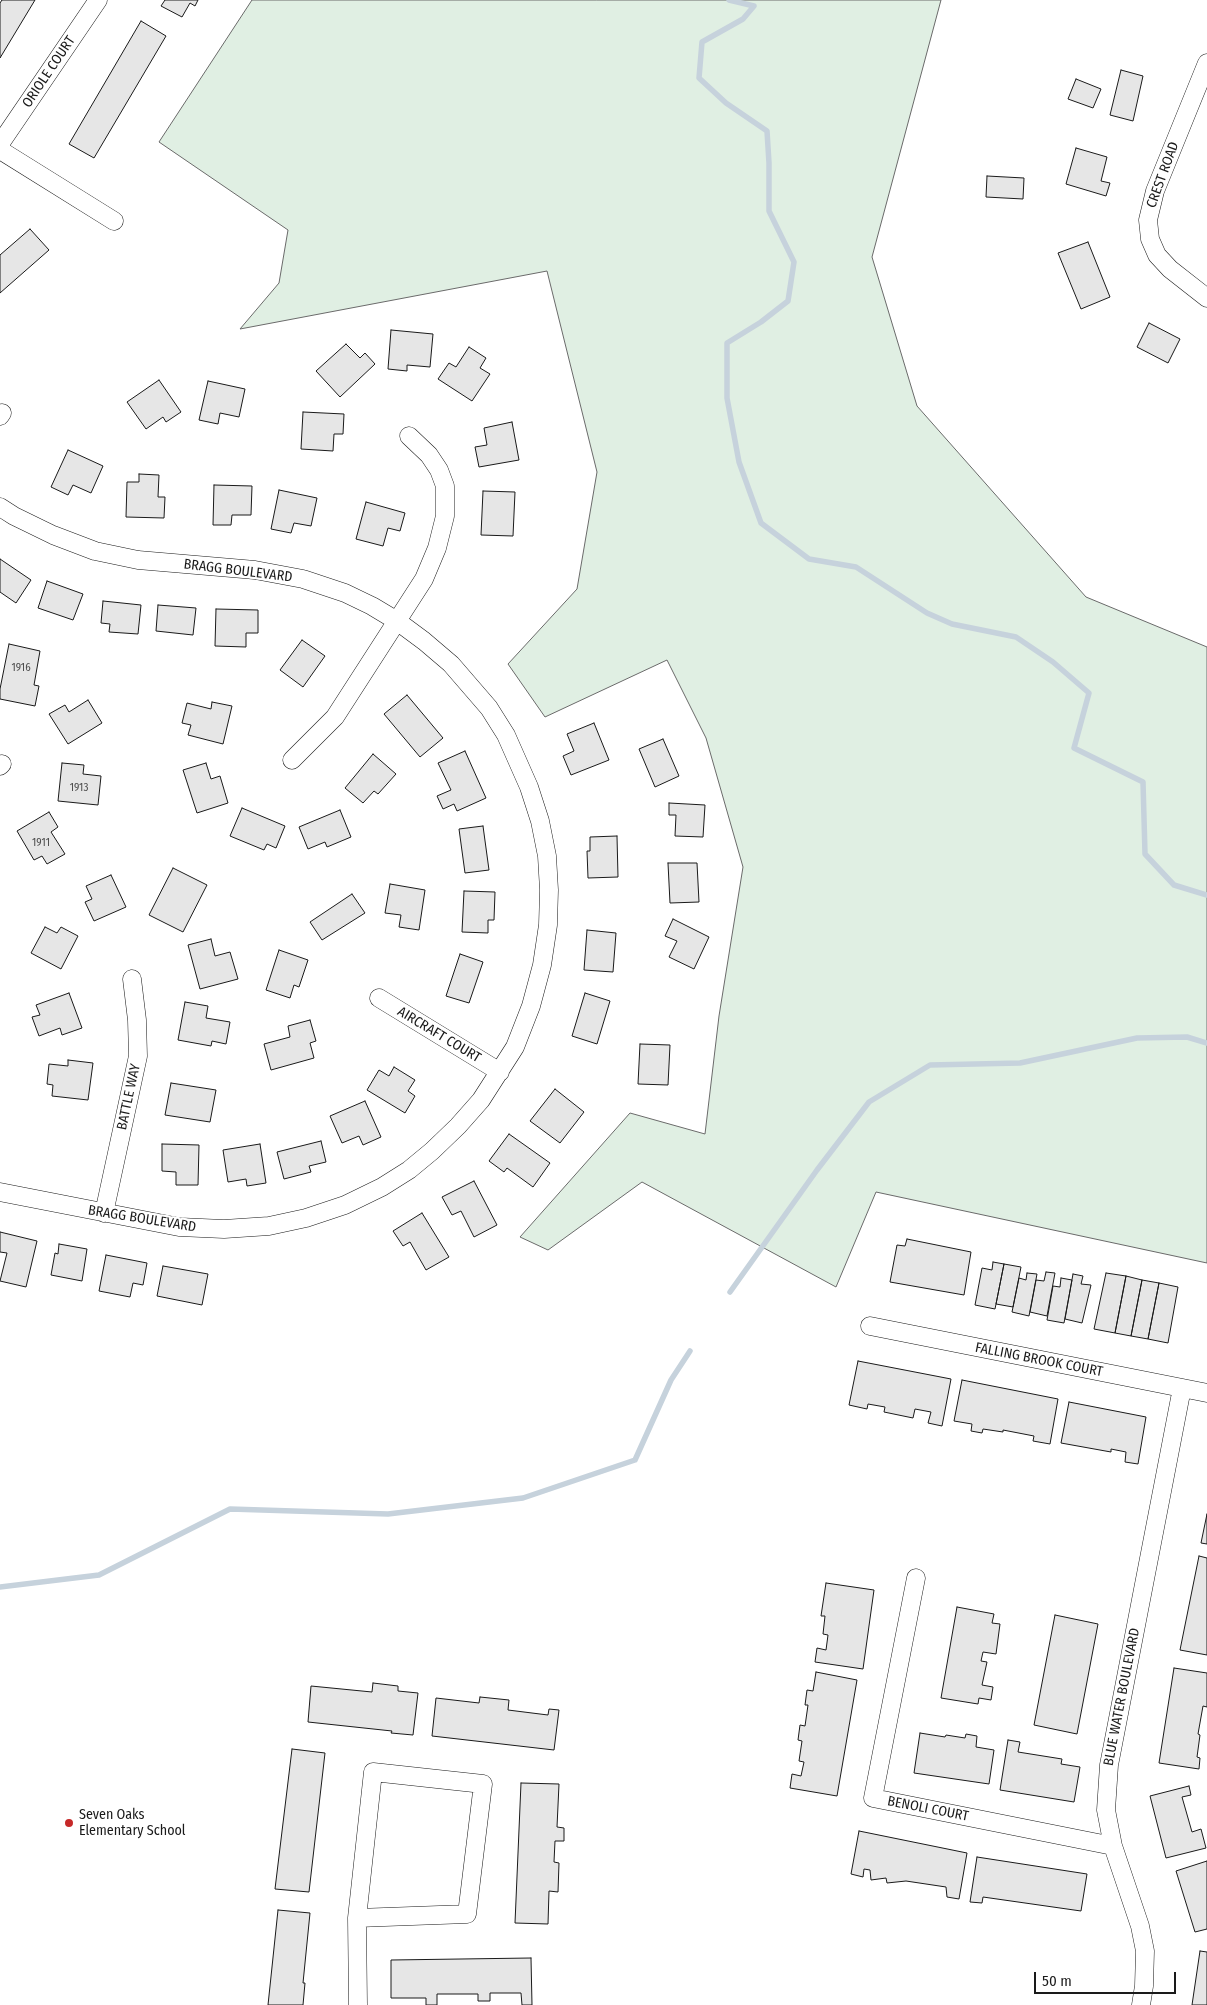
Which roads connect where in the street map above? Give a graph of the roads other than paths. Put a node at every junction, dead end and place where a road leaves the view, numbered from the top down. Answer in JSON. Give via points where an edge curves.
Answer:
{"nodes":[{"id":1,"x":98,"y":0,"type":"edge"},
{"id":2,"x":1207,"y":63,"type":"edge"},
{"id":3,"x":0,"y":144,"type":"edge"},
{"id":4,"x":0,"y":150,"type":"edge"},
{"id":5,"x":114,"y":221,"type":"dead end"},
{"id":6,"x":1207,"y":298,"type":"edge"},
{"id":7,"x":409,"y":436,"type":"dead end"},
{"id":8,"x":0,"y":507,"type":"edge"},
{"id":9,"x":397,"y":621,"type":"junction"},
{"id":10,"x":292,"y":760,"type":"dead end"},
{"id":11,"x":132,"y":979,"type":"dead end"},
{"id":12,"x":378,"y":998,"type":"dead end"},
{"id":13,"x":500,"y":1072,"type":"junction"},
{"id":14,"x":0,"y":1192,"type":"edge"},
{"id":15,"x":104,"y":1213,"type":"junction"},
{"id":16,"x":870,"y":1326,"type":"dead end"},
{"id":17,"x":1182,"y":1388,"type":"junction"},
{"id":18,"x":1207,"y":1393,"type":"edge"},
{"id":19,"x":916,"y":1578,"type":"dead end"},
{"id":20,"x":1113,"y":1846,"type":"junction"},
{"id":21,"x":357,"y":1918,"type":"junction"},
{"id":22,"x":358,"y":2005,"type":"edge"},
{"id":23,"x":1141,"y":2005,"type":"edge"}],
"edges":[{"from":1,"to":3,"type":"street","name":"ORIOLE COURT"},
{"from":2,"to":6,"type":"street","name":"CREST ROAD","via":[[1154,191],[1148,220],[1150,239],[1157,255]]},
{"from":4,"to":5,"type":"street"},
{"from":7,"to":9,"type":"street","via":[[439,470],[445,486],[445,516],[438,548],[424,579]]},
{"from":8,"to":9,"type":"street","name":"BRAGG BOULEVARD","via":[[53,535],[95,551],[138,560],[256,570],[303,579],[372,606]]},
{"from":9,"to":10,"type":"street","via":[[335,717]]},
{"from":9,"to":13,"type":"street","name":"BRAGG BOULEVARD","via":[[451,664],[489,708],[517,758],[540,821],[549,890],[542,966],[515,1047]]},
{"from":11,"to":15,"type":"street","name":"BATTLE WAY","via":[[138,1056]]},
{"from":12,"to":13,"type":"street","name":"AIRCRAFT COURT"},
{"from":13,"to":15,"type":"street","name":"BRAGG BOULEVARD","via":[[481,1100],[432,1151],[382,1187],[345,1205],[268,1226],[224,1230],[178,1227]]},
{"from":14,"to":15,"type":"street","name":"BRAGG BOULEVARD"},
{"from":16,"to":17,"type":"street","name":"FALLING BROOK COURT"},
{"from":17,"to":18,"type":"street","name":"FALLING BROOK COURT"},
{"from":17,"to":20,"type":"street","name":"BLUE WATER BOULEVARD","via":[[1109,1765],[1106,1810]]},
{"from":19,"to":20,"type":"street","name":"BENOLI COURT","via":[[873,1798]]},
{"from":20,"to":23,"type":"street","name":"BLUE WATER BOULEVARD","via":[[1140,1926],[1145,1951]]},
{"from":21,"to":21,"type":"street","via":[[373,1772],[483,1784],[467,1914]]},
{"from":21,"to":22,"type":"street"}]}
